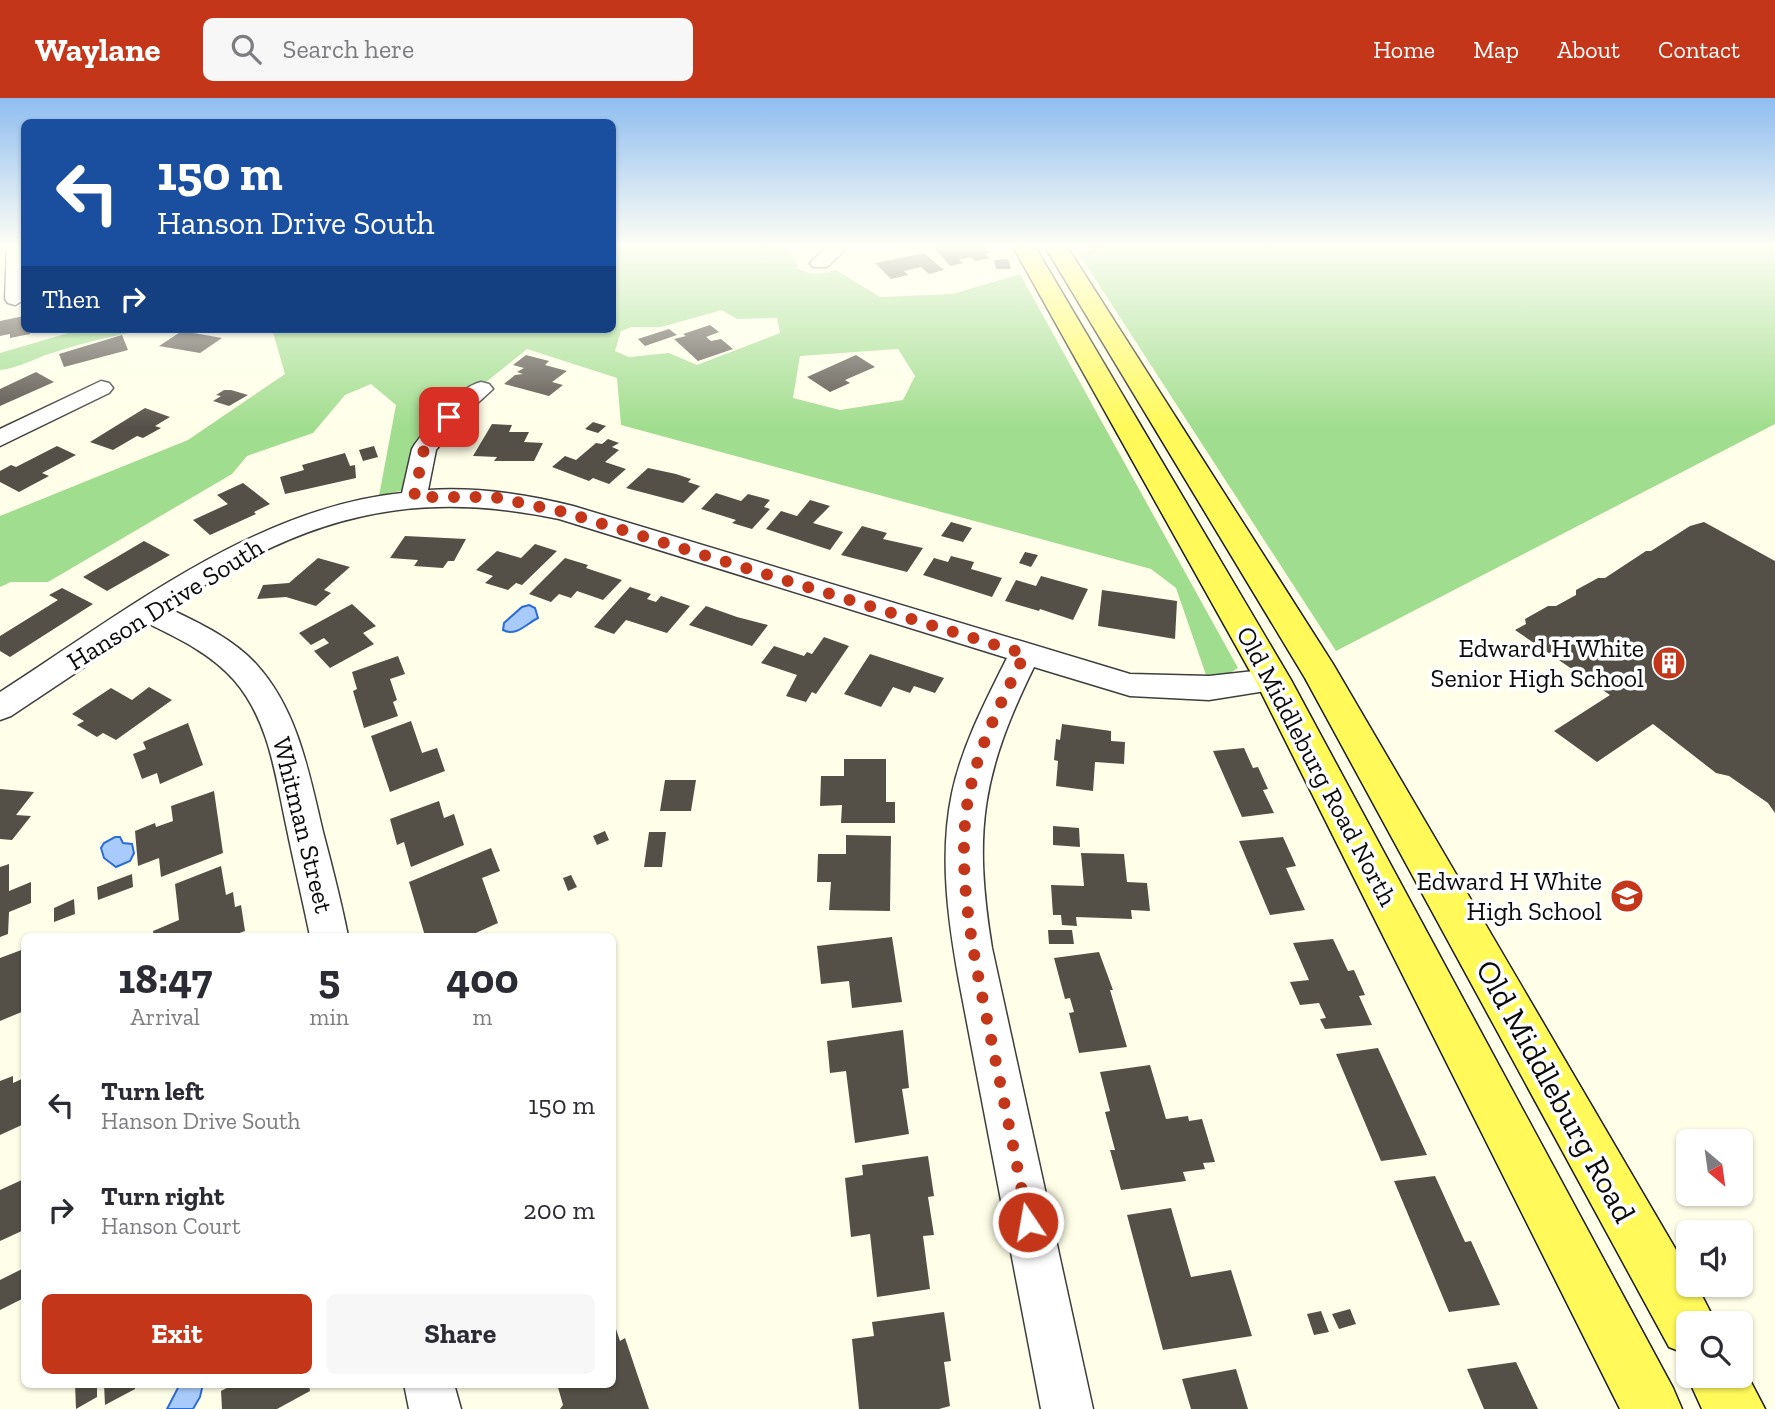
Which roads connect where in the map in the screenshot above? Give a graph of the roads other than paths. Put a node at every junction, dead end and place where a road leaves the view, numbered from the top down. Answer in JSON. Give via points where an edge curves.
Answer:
{"nodes":[{"id":1,"x":1067,"y":306,"type":"edge"},
{"id":2,"x":1084,"y":306,"type":"edge"},
{"id":3,"x":1118,"y":377,"type":"junction"},
{"id":4,"x":101,"y":388,"type":"dead end"},
{"id":5,"x":481,"y":389,"type":"dead end"},
{"id":6,"x":0,"y":439,"type":"edge"},
{"id":7,"x":414,"y":497,"type":"junction"},
{"id":8,"x":148,"y":611,"type":"junction"},
{"id":9,"x":1025,"y":654,"type":"junction"},
{"id":10,"x":1320,"y":673,"type":"joint"},
{"id":11,"x":1273,"y":680,"type":"junction"},
{"id":12,"x":0,"y":708,"type":"edge"},
{"id":13,"x":328,"y":933,"type":"edge"},
{"id":14,"x":1680,"y":1311,"type":"edge"},
{"id":15,"x":430,"y":1388,"type":"edge"},
{"id":16,"x":1723,"y":1388,"type":"edge"},
{"id":17,"x":435,"y":1409,"type":"edge"},
{"id":18,"x":1067,"y":1409,"type":"edge"},
{"id":19,"x":1653,"y":1409,"type":"edge"},
{"id":20,"x":1735,"y":1409,"type":"edge"}],
"edges":[{"from":1,"to":3,"type":"main road","name":"Old Middleburg Road North"},
{"from":2,"to":3,"type":"main road","name":"Old Middleburg Road North"},
{"from":3,"to":10,"type":"main road","name":"Old Middleburg Road North"},
{"from":3,"to":11,"type":"main road","name":"Old Middleburg Road North"},
{"from":4,"to":6,"type":"street"},
{"from":5,"to":7,"type":"street","via":[[449,417],[424,449]]},
{"from":7,"to":8,"type":"street","name":"Hanson Drive South","via":[[335,514],[258,543]]},
{"from":7,"to":9,"type":"street","name":"Hanson Drive South","via":[[493,497],[564,512]]},
{"from":8,"to":12,"type":"street","name":"Hanson Drive South"},
{"from":8,"to":13,"type":"street","name":"Whitman Street","via":[[228,656],[256,684],[276,719],[289,755]]},
{"from":9,"to":11,"type":"street","name":"Hanson Drive South","via":[[1130,685],[1209,688]]},
{"from":9,"to":18,"type":"street","via":[[977,761],[966,812],[964,868],[973,954]]},
{"from":10,"to":14,"type":"main road","name":"Old Middleburg Road"},
{"from":11,"to":19,"type":"main road","name":"Old Middleburg Road North"},
{"from":15,"to":17,"type":"street"},
{"from":16,"to":20,"type":"main road"}]}
